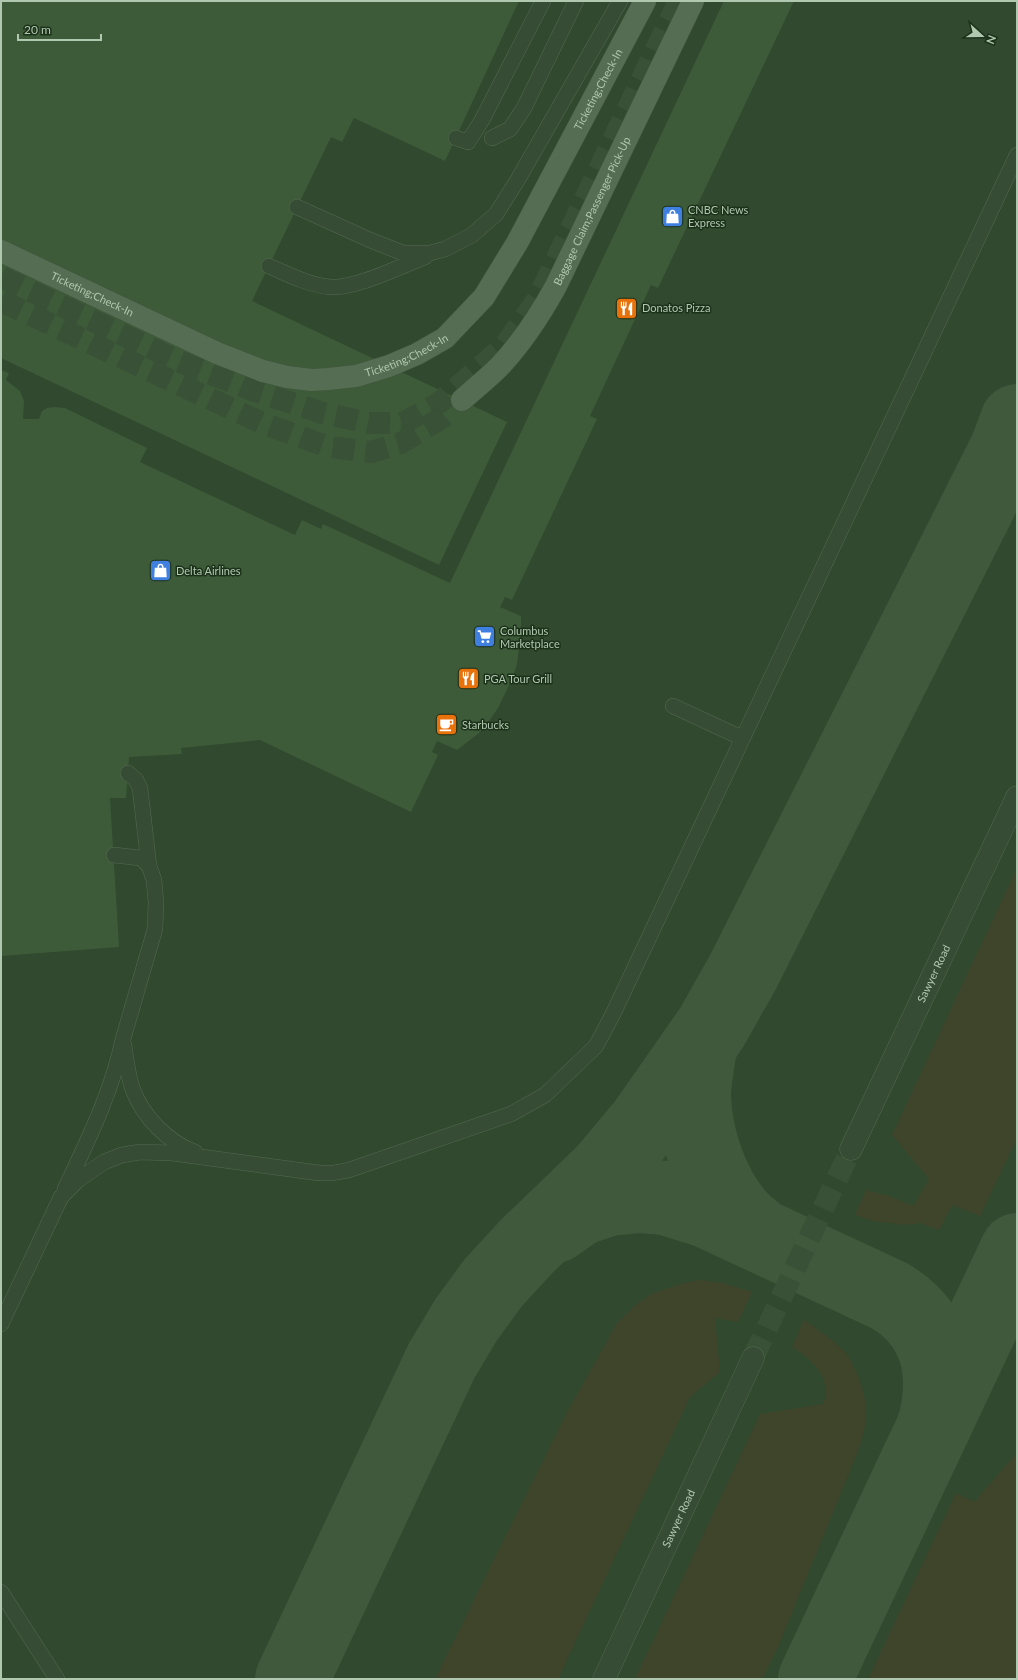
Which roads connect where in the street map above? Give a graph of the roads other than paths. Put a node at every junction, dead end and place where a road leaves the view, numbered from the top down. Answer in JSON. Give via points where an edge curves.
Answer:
{"nodes":[{"id":1,"x":543,"y":1,"type":"edge"},
{"id":2,"x":576,"y":1,"type":"edge"},
{"id":3,"x":620,"y":1,"type":"edge"},
{"id":4,"x":645,"y":1,"type":"edge"},
{"id":5,"x":693,"y":1,"type":"edge"},
{"id":6,"x":456,"y":138,"type":"dead end"},
{"id":7,"x":492,"y":138,"type":"dead end"},
{"id":8,"x":1017,"y":154,"type":"edge"},
{"id":9,"x":297,"y":207,"type":"dead end"},
{"id":10,"x":445,"y":249,"type":"junction"},
{"id":11,"x":1,"y":251,"type":"edge"},
{"id":12,"x":269,"y":266,"type":"dead end"},
{"id":13,"x":462,"y":400,"type":"tunnel mouth"},
{"id":14,"x":674,"y":706,"type":"dead end"},
{"id":15,"x":742,"y":738,"type":"junction"},
{"id":16,"x":128,"y":773,"type":"dead end"},
{"id":17,"x":1017,"y":797,"type":"edge"},
{"id":18,"x":114,"y":855,"type":"dead end"},
{"id":19,"x":149,"y":866,"type":"junction"},
{"id":20,"x":123,"y":1039,"type":"junction"},
{"id":21,"x":851,"y":1150,"type":"tunnel mouth"},
{"id":22,"x":209,"y":1157,"type":"junction"},
{"id":23,"x":61,"y":1197,"type":"junction"},
{"id":24,"x":1,"y":1324,"type":"edge"},
{"id":25,"x":754,"y":1358,"type":"tunnel mouth"},
{"id":26,"x":1,"y":1592,"type":"edge"},
{"id":27,"x":57,"y":1679,"type":"edge"},
{"id":28,"x":604,"y":1679,"type":"edge"}],
"edges":[{"from":1,"to":6,"type":"lane","via":[[482,120],[468,142]]},
{"from":2,"to":7,"type":"lane","via":[[524,108],[510,129]]},
{"from":3,"to":10,"type":"lane","via":[[496,214],[472,235]]},
{"from":4,"to":11,"type":"main road","name":"Ticketing;Check-In","via":[[517,243],[484,297],[445,338],[417,354],[388,366],[356,376],[312,380],[262,371],[210,350]]},
{"from":5,"to":13,"type":"main road","name":"Baggage Claim;Passenger Pick-Up","via":[[544,308],[530,330],[502,363]]},
{"from":8,"to":15,"type":"lane"},
{"from":9,"to":10,"type":"lane","via":[[402,253],[430,253]]},
{"from":10,"to":12,"type":"lane","via":[[355,284],[332,287],[300,280]]},
{"from":14,"to":15,"type":"lane"},
{"from":15,"to":22,"type":"lane","via":[[596,1046],[545,1095],[511,1114],[349,1170],[333,1173]]},
{"from":16,"to":19,"type":"lane","via":[[140,788]]},
{"from":17,"to":21,"type":"street","name":"Sawyer Road"},
{"from":18,"to":19,"type":"lane","via":[[141,858]]},
{"from":19,"to":20,"type":"lane","via":[[154,880],[155,929]]},
{"from":20,"to":22,"type":"lane","via":[[134,1092],[145,1112],[175,1141]]},
{"from":20,"to":23,"type":"lane","via":[[96,1122]]},
{"from":22,"to":23,"type":"lane","via":[[172,1152],[122,1155],[93,1168]]},
{"from":23,"to":24,"type":"lane"},
{"from":25,"to":28,"type":"street","name":"Sawyer Road"},
{"from":26,"to":27,"type":"lane"}]}
